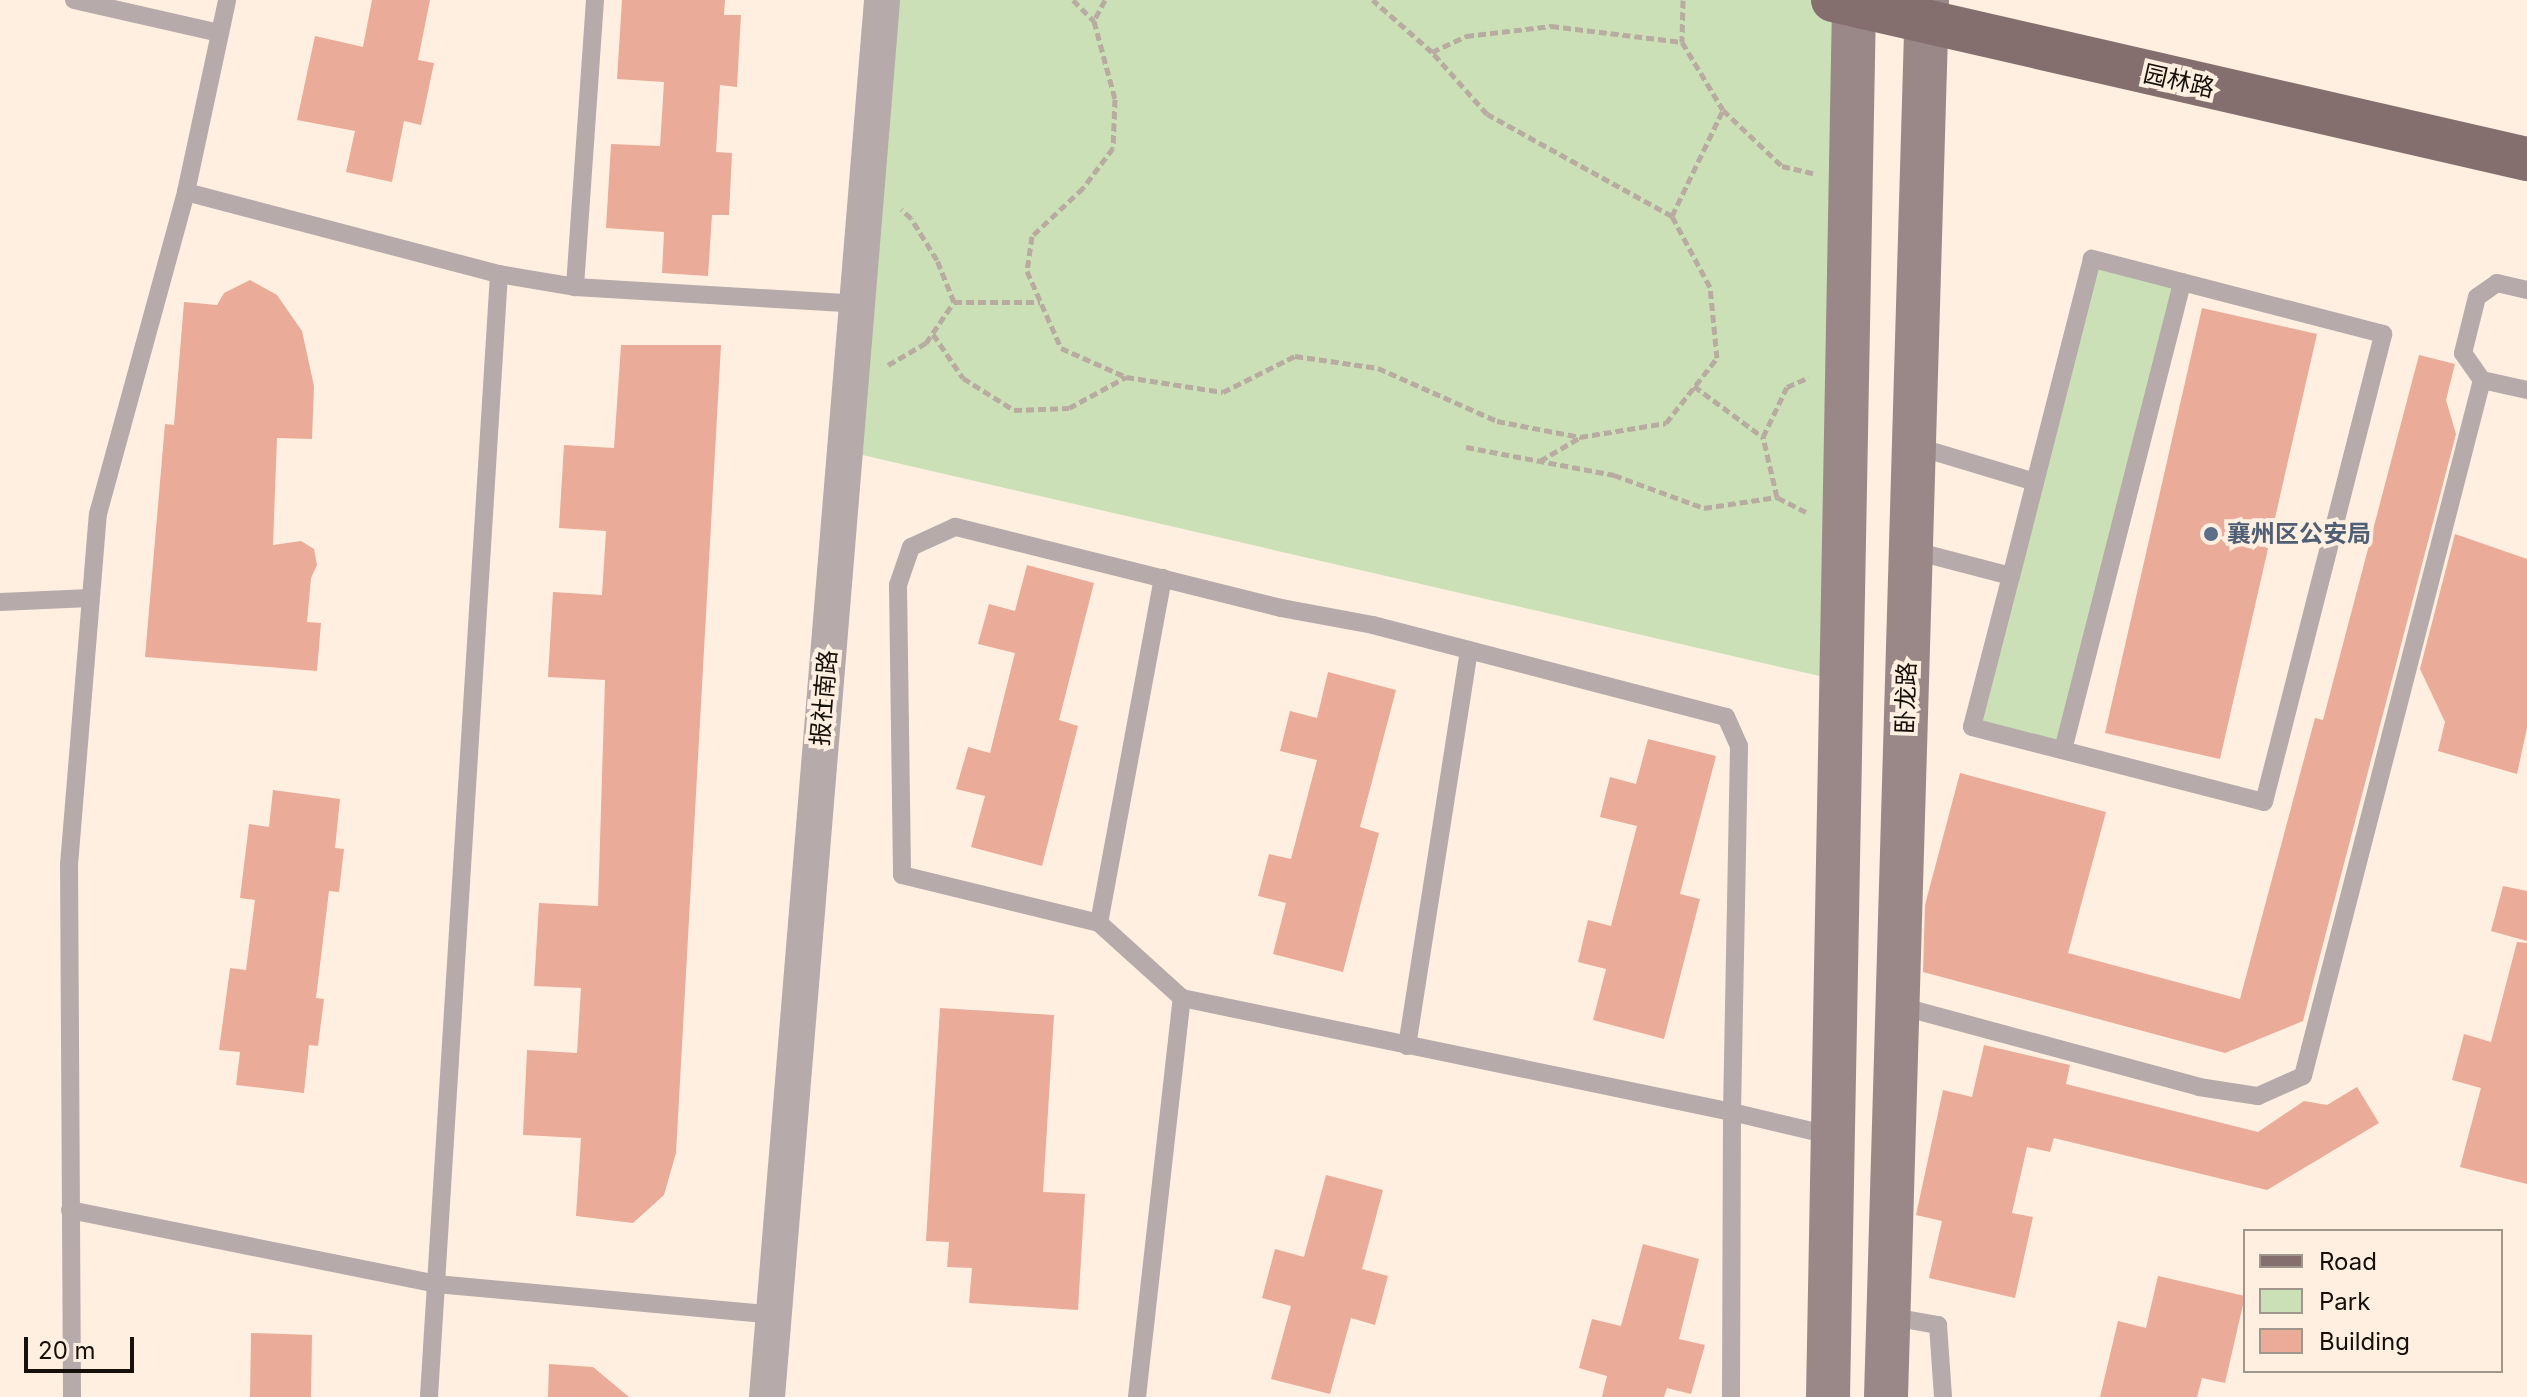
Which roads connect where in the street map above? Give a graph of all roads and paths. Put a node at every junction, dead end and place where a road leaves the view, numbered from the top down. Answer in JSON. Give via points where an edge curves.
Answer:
{"nodes":[{"id":1,"x":74,"y":0,"type":"edge"},
{"id":2,"x":227,"y":0,"type":"edge"},
{"id":3,"x":595,"y":0,"type":"edge"},
{"id":4,"x":882,"y":0,"type":"edge"},
{"id":5,"x":1073,"y":0,"type":"edge"},
{"id":6,"x":1105,"y":0,"type":"edge"},
{"id":7,"x":1373,"y":0,"type":"edge"},
{"id":8,"x":1683,"y":0,"type":"edge"},
{"id":9,"x":1847,"y":2,"type":"edge"},
{"id":10,"x":1926,"y":12,"type":"edge"},
{"id":11,"x":1094,"y":21,"type":"junction"},
{"id":12,"x":219,"y":33,"type":"junction"},
{"id":13,"x":1682,"y":42,"type":"junction"},
{"id":14,"x":1432,"y":52,"type":"junction"},
{"id":15,"x":1723,"y":110,"type":"junction"},
{"id":16,"x":2527,"y":159,"type":"edge"},
{"id":17,"x":867,"y":180,"type":"junction"},
{"id":18,"x":1850,"y":182,"type":"junction"},
{"id":19,"x":186,"y":192,"type":"junction"},
{"id":20,"x":1672,"y":216,"type":"junction"},
{"id":21,"x":499,"y":274,"type":"junction"},
{"id":22,"x":2182,"y":282,"type":"junction"},
{"id":23,"x":575,"y":287,"type":"junction"},
{"id":24,"x":2527,"y":290,"type":"edge"},
{"id":25,"x":954,"y":302,"type":"junction"},
{"id":26,"x":1040,"y":302,"type":"junction"},
{"id":27,"x":857,"y":304,"type":"junction"},
{"id":28,"x":933,"y":334,"type":"junction"},
{"id":29,"x":1847,"y":361,"type":"junction"},
{"id":30,"x":1126,"y":377,"type":"junction"},
{"id":31,"x":2482,"y":380,"type":"junction"},
{"id":32,"x":1694,"y":386,"type":"junction"},
{"id":33,"x":850,"y":387,"type":"junction"},
{"id":34,"x":2527,"y":390,"type":"edge"},
{"id":35,"x":1580,"y":437,"type":"junction"},
{"id":36,"x":1763,"y":437,"type":"junction"},
{"id":37,"x":1915,"y":446,"type":"junction"},
{"id":38,"x":1466,"y":447,"type":"dead end"},
{"id":39,"x":1540,"y":461,"type":"junction"},
{"id":40,"x":2035,"y":482,"type":"junction"},
{"id":41,"x":1777,"y":497,"type":"junction"},
{"id":42,"x":1844,"y":531,"type":"junction"},
{"id":43,"x":1911,"y":550,"type":"junction"},
{"id":44,"x":2011,"y":576,"type":"junction"},
{"id":45,"x":1163,"y":578,"type":"junction"},
{"id":46,"x":90,"y":598,"type":"junction"},
{"id":47,"x":0,"y":602,"type":"edge"},
{"id":48,"x":1469,"y":650,"type":"junction"},
{"id":49,"x":2063,"y":750,"type":"junction"},
{"id":50,"x":1099,"y":923,"type":"junction"},
{"id":51,"x":1182,"y":998,"type":"junction"},
{"id":52,"x":1895,"y":1005,"type":"junction"},
{"id":53,"x":1407,"y":1046,"type":"junction"},
{"id":54,"x":1732,"y":1112,"type":"junction"},
{"id":55,"x":1833,"y":1136,"type":"junction"},
{"id":56,"x":70,"y":1210,"type":"junction"},
{"id":57,"x":436,"y":1284,"type":"junction"},
{"id":58,"x":774,"y":1315,"type":"junction"},
{"id":59,"x":1887,"y":1316,"type":"junction"},
{"id":60,"x":72,"y":1397,"type":"edge"},
{"id":61,"x":429,"y":1397,"type":"edge"},
{"id":62,"x":767,"y":1397,"type":"edge"},
{"id":63,"x":1137,"y":1397,"type":"edge"},
{"id":64,"x":1731,"y":1397,"type":"edge"},
{"id":65,"x":1828,"y":1397,"type":"edge"},
{"id":66,"x":1886,"y":1397,"type":"edge"},
{"id":67,"x":1943,"y":1397,"type":"edge"}],
"edges":[{"from":1,"to":12,"type":"lane"},
{"from":2,"to":12,"type":"lane"},
{"from":3,"to":23,"type":"lane"},
{"from":4,"to":17,"type":"street","name":"报社南路"},
{"from":5,"to":11,"type":"path"},
{"from":6,"to":11,"type":"path"},
{"from":7,"to":14,"type":"path"},
{"from":8,"to":13,"type":"path"},
{"from":9,"to":10,"type":"main road","name":"园林路"},
{"from":9,"to":18,"type":"main road"},
{"from":10,"to":16,"type":"main road","name":"园林路"},
{"from":10,"to":37,"type":"main road","name":"卧龙路"},
{"from":11,"to":26,"type":"path","via":[[1115,99],[1113,148],[1083,188],[1032,236],[1027,271]]},
{"from":12,"to":19,"type":"lane"},
{"from":13,"to":14,"type":"path","via":[[1551,26],[1466,36]]},
{"from":13,"to":15,"type":"path"},
{"from":14,"to":20,"type":"path","via":[[1487,114]]},
{"from":15,"to":18,"type":"path","via":[[1782,166]]},
{"from":15,"to":20,"type":"path"},
{"from":17,"to":25,"type":"path","via":[[911,218],[937,260]]},
{"from":17,"to":27,"type":"street","name":"报社南路"},
{"from":18,"to":29,"type":"main road"},
{"from":19,"to":21,"type":"lane"},
{"from":19,"to":46,"type":"lane","via":[[98,514]]},
{"from":20,"to":32,"type":"path","via":[[1710,287],[1717,358]]},
{"from":21,"to":23,"type":"lane"},
{"from":21,"to":57,"type":"lane"},
{"from":22,"to":40,"type":"lane","via":[[2092,259]]},
{"from":22,"to":49,"type":"lane"},
{"from":22,"to":49,"type":"lane","via":[[2383,334],[2264,802]]},
{"from":23,"to":27,"type":"lane"},
{"from":24,"to":31,"type":"lane","via":[[2497,283],[2477,297],[2463,353]]},
{"from":25,"to":26,"type":"path"},
{"from":25,"to":28,"type":"path"},
{"from":26,"to":30,"type":"path","via":[[1061,348]]},
{"from":27,"to":33,"type":"street","name":"报社南路"},
{"from":28,"to":30,"type":"path","via":[[963,378],[1014,410],[1069,408]]},
{"from":28,"to":33,"type":"path"},
{"from":29,"to":36,"type":"path","via":[[1787,387]]},
{"from":29,"to":42,"type":"main road"},
{"from":30,"to":35,"type":"path","via":[[1223,392],[1295,356],[1378,368],[1497,421]]},
{"from":31,"to":34,"type":"lane"},
{"from":31,"to":52,"type":"lane","via":[[2303,1076],[2258,1096],[2199,1087]]},
{"from":32,"to":35,"type":"path","via":[[1666,423]]},
{"from":32,"to":36,"type":"path"},
{"from":33,"to":58,"type":"street","name":"报社南路"},
{"from":35,"to":39,"type":"path"},
{"from":36,"to":41,"type":"path"},
{"from":37,"to":40,"type":"lane"},
{"from":37,"to":43,"type":"main road","name":"卧龙路"},
{"from":38,"to":39,"type":"path"},
{"from":39,"to":41,"type":"path","via":[[1614,475],[1704,508]]},
{"from":40,"to":44,"type":"lane"},
{"from":41,"to":42,"type":"path"},
{"from":42,"to":55,"type":"main road"},
{"from":43,"to":44,"type":"lane"},
{"from":43,"to":52,"type":"main road","name":"卧龙路"},
{"from":44,"to":49,"type":"lane","via":[[1972,727]]},
{"from":45,"to":48,"type":"lane"},
{"from":45,"to":50,"type":"lane"},
{"from":45,"to":50,"type":"lane","via":[[955,527],[911,547],[898,585],[902,875]]},
{"from":46,"to":47,"type":"lane"},
{"from":46,"to":56,"type":"lane","via":[[69,865]]},
{"from":48,"to":53,"type":"lane"},
{"from":48,"to":54,"type":"lane","via":[[1726,717],[1739,746]]},
{"from":50,"to":51,"type":"lane"},
{"from":51,"to":53,"type":"lane"},
{"from":51,"to":63,"type":"lane"},
{"from":52,"to":59,"type":"main road","name":"卧龙路"},
{"from":53,"to":54,"type":"lane"},
{"from":54,"to":55,"type":"lane"},
{"from":54,"to":64,"type":"lane"},
{"from":55,"to":65,"type":"main road"},
{"from":56,"to":57,"type":"lane"},
{"from":56,"to":60,"type":"lane"},
{"from":57,"to":58,"type":"lane"},
{"from":57,"to":61,"type":"lane"},
{"from":58,"to":62,"type":"street","name":"报社南路"},
{"from":59,"to":66,"type":"main road","name":"卧龙路"},
{"from":59,"to":67,"type":"lane","via":[[1938,1325]]}]}
